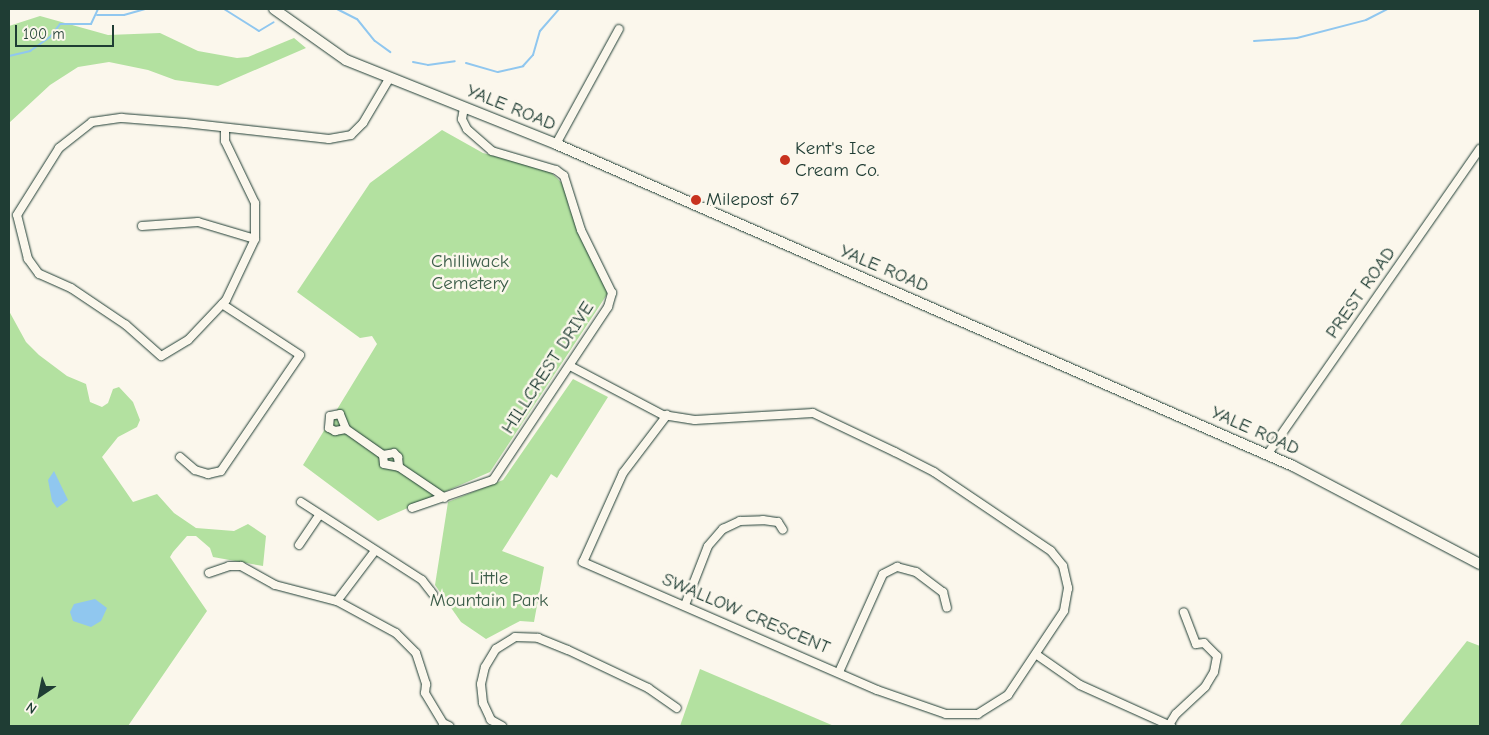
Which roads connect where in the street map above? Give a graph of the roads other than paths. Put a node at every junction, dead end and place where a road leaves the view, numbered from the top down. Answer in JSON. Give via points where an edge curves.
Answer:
{"nodes":[{"id":1,"x":274,"y":9,"type":"edge"},
{"id":2,"x":619,"y":29,"type":"dead end"},
{"id":3,"x":389,"y":79,"type":"junction"},
{"id":4,"x":464,"y":108,"type":"junction"},
{"id":5,"x":225,"y":128,"type":"junction"},
{"id":6,"x":556,"y":144,"type":"junction"},
{"id":7,"x":1480,"y":149,"type":"edge"},
{"id":8,"x":142,"y":226,"type":"dead end"},
{"id":9,"x":255,"y":238,"type":"junction"},
{"id":10,"x":222,"y":304,"type":"junction"},
{"id":11,"x":570,"y":366,"type":"junction"},
{"id":12,"x":667,"y":415,"type":"junction"},
{"id":13,"x":346,"y":429,"type":"dead end"},
{"id":14,"x":1267,"y":455,"type":"junction"},
{"id":15,"x":180,"y":457,"type":"dead end"},
{"id":16,"x":445,"y":498,"type":"junction"},
{"id":17,"x":300,"y":502,"type":"dead end"},
{"id":18,"x":412,"y":508,"type":"dead end"},
{"id":19,"x":319,"y":515,"type":"junction"},
{"id":20,"x":783,"y":530,"type":"dead end"},
{"id":21,"x":299,"y":545,"type":"dead end"},
{"id":22,"x":374,"y":552,"type":"junction"},
{"id":23,"x":1480,"y":564,"type":"edge"},
{"id":24,"x":209,"y":573,"type":"dead end"},
{"id":25,"x":433,"y":594,"type":"dead end"},
{"id":26,"x":337,"y":601,"type":"junction"},
{"id":27,"x":685,"y":605,"type":"junction"},
{"id":28,"x":947,"y":608,"type":"dead end"},
{"id":29,"x":1184,"y":612,"type":"dead end"},
{"id":30,"x":1037,"y":655,"type":"junction"},
{"id":31,"x":839,"y":672,"type":"junction"},
{"id":32,"x":677,"y":708,"type":"dead end"},
{"id":33,"x":449,"y":726,"type":"edge"},
{"id":34,"x":502,"y":726,"type":"edge"},
{"id":35,"x":1170,"y":726,"type":"edge"}],
"edges":[{"from":1,"to":3,"type":"main road","name":"YALE ROAD","via":[[324,47]]},
{"from":2,"to":6,"type":"street"},
{"from":3,"to":4,"type":"main road","name":"YALE ROAD"},
{"from":3,"to":5,"type":"street","via":[[363,123],[351,135],[329,138]]},
{"from":4,"to":6,"type":"main road","name":"YALE ROAD"},
{"from":4,"to":11,"type":"street","name":"HILLCREST DRIVE","via":[[462,120],[466,129],[492,151],[556,170],[564,176],[581,230],[609,282],[612,293],[608,307]]},
{"from":5,"to":9,"type":"street","via":[[225,141],[255,203]]},
{"from":5,"to":10,"type":"street","via":[[122,118],[92,122],[59,148],[17,215],[28,259],[39,274],[71,288],[126,325],[161,356],[188,340]]},
{"from":6,"to":14,"type":"main road","name":"YALE ROAD"},
{"from":7,"to":14,"type":"street","name":"PREST ROAD"},
{"from":8,"to":9,"type":"street","via":[[198,222]]},
{"from":9,"to":10,"type":"street"},
{"from":10,"to":15,"type":"street","via":[[300,355],[221,471],[208,474],[195,470]]},
{"from":11,"to":12,"type":"street","name":"SWALLOW CRESCENT"},
{"from":11,"to":16,"type":"street","name":"HILLCREST DRIVE","via":[[492,480]]},
{"from":12,"to":27,"type":"street","name":"SWALLOW CRESCENT","via":[[624,473],[583,562]]},
{"from":12,"to":30,"type":"street","name":"SWALLOW CRESCENT","via":[[695,420],[813,413],[934,472],[1051,551],[1063,566],[1068,588],[1064,612]]},
{"from":13,"to":16,"type":"street","via":[[383,455],[384,464],[399,467]]},
{"from":14,"to":23,"type":"main road","name":"YALE ROAD","via":[[1321,479]]},
{"from":16,"to":18,"type":"street","name":"HILLCREST DRIVE"},
{"from":17,"to":19,"type":"street"},
{"from":19,"to":21,"type":"street"},
{"from":19,"to":22,"type":"street"},
{"from":20,"to":27,"type":"street","via":[[778,522],[763,520],[740,521],[723,529],[708,546]]},
{"from":22,"to":25,"type":"street","via":[[422,580]]},
{"from":22,"to":26,"type":"street"},
{"from":24,"to":26,"type":"street","via":[[229,566],[241,566],[275,585]]},
{"from":26,"to":33,"type":"street","via":[[407,642],[418,661],[426,684],[425,693],[443,723]]},
{"from":27,"to":31,"type":"street","name":"SWALLOW CRESCENT"},
{"from":28,"to":31,"type":"street","via":[[943,592],[916,572],[897,567],[883,574]]},
{"from":29,"to":35,"type":"street","via":[[1196,644],[1204,643],[1217,656],[1214,672],[1205,687],[1176,714]]},
{"from":30,"to":31,"type":"street","name":"SWALLOW CRESCENT","via":[[1008,695],[978,714],[946,714],[877,690]]},
{"from":30,"to":35,"type":"street","via":[[1080,684]]},
{"from":32,"to":34,"type":"street","via":[[648,688],[568,650],[538,638],[515,637],[496,649],[485,667],[481,684],[483,703],[491,720]]}]}
